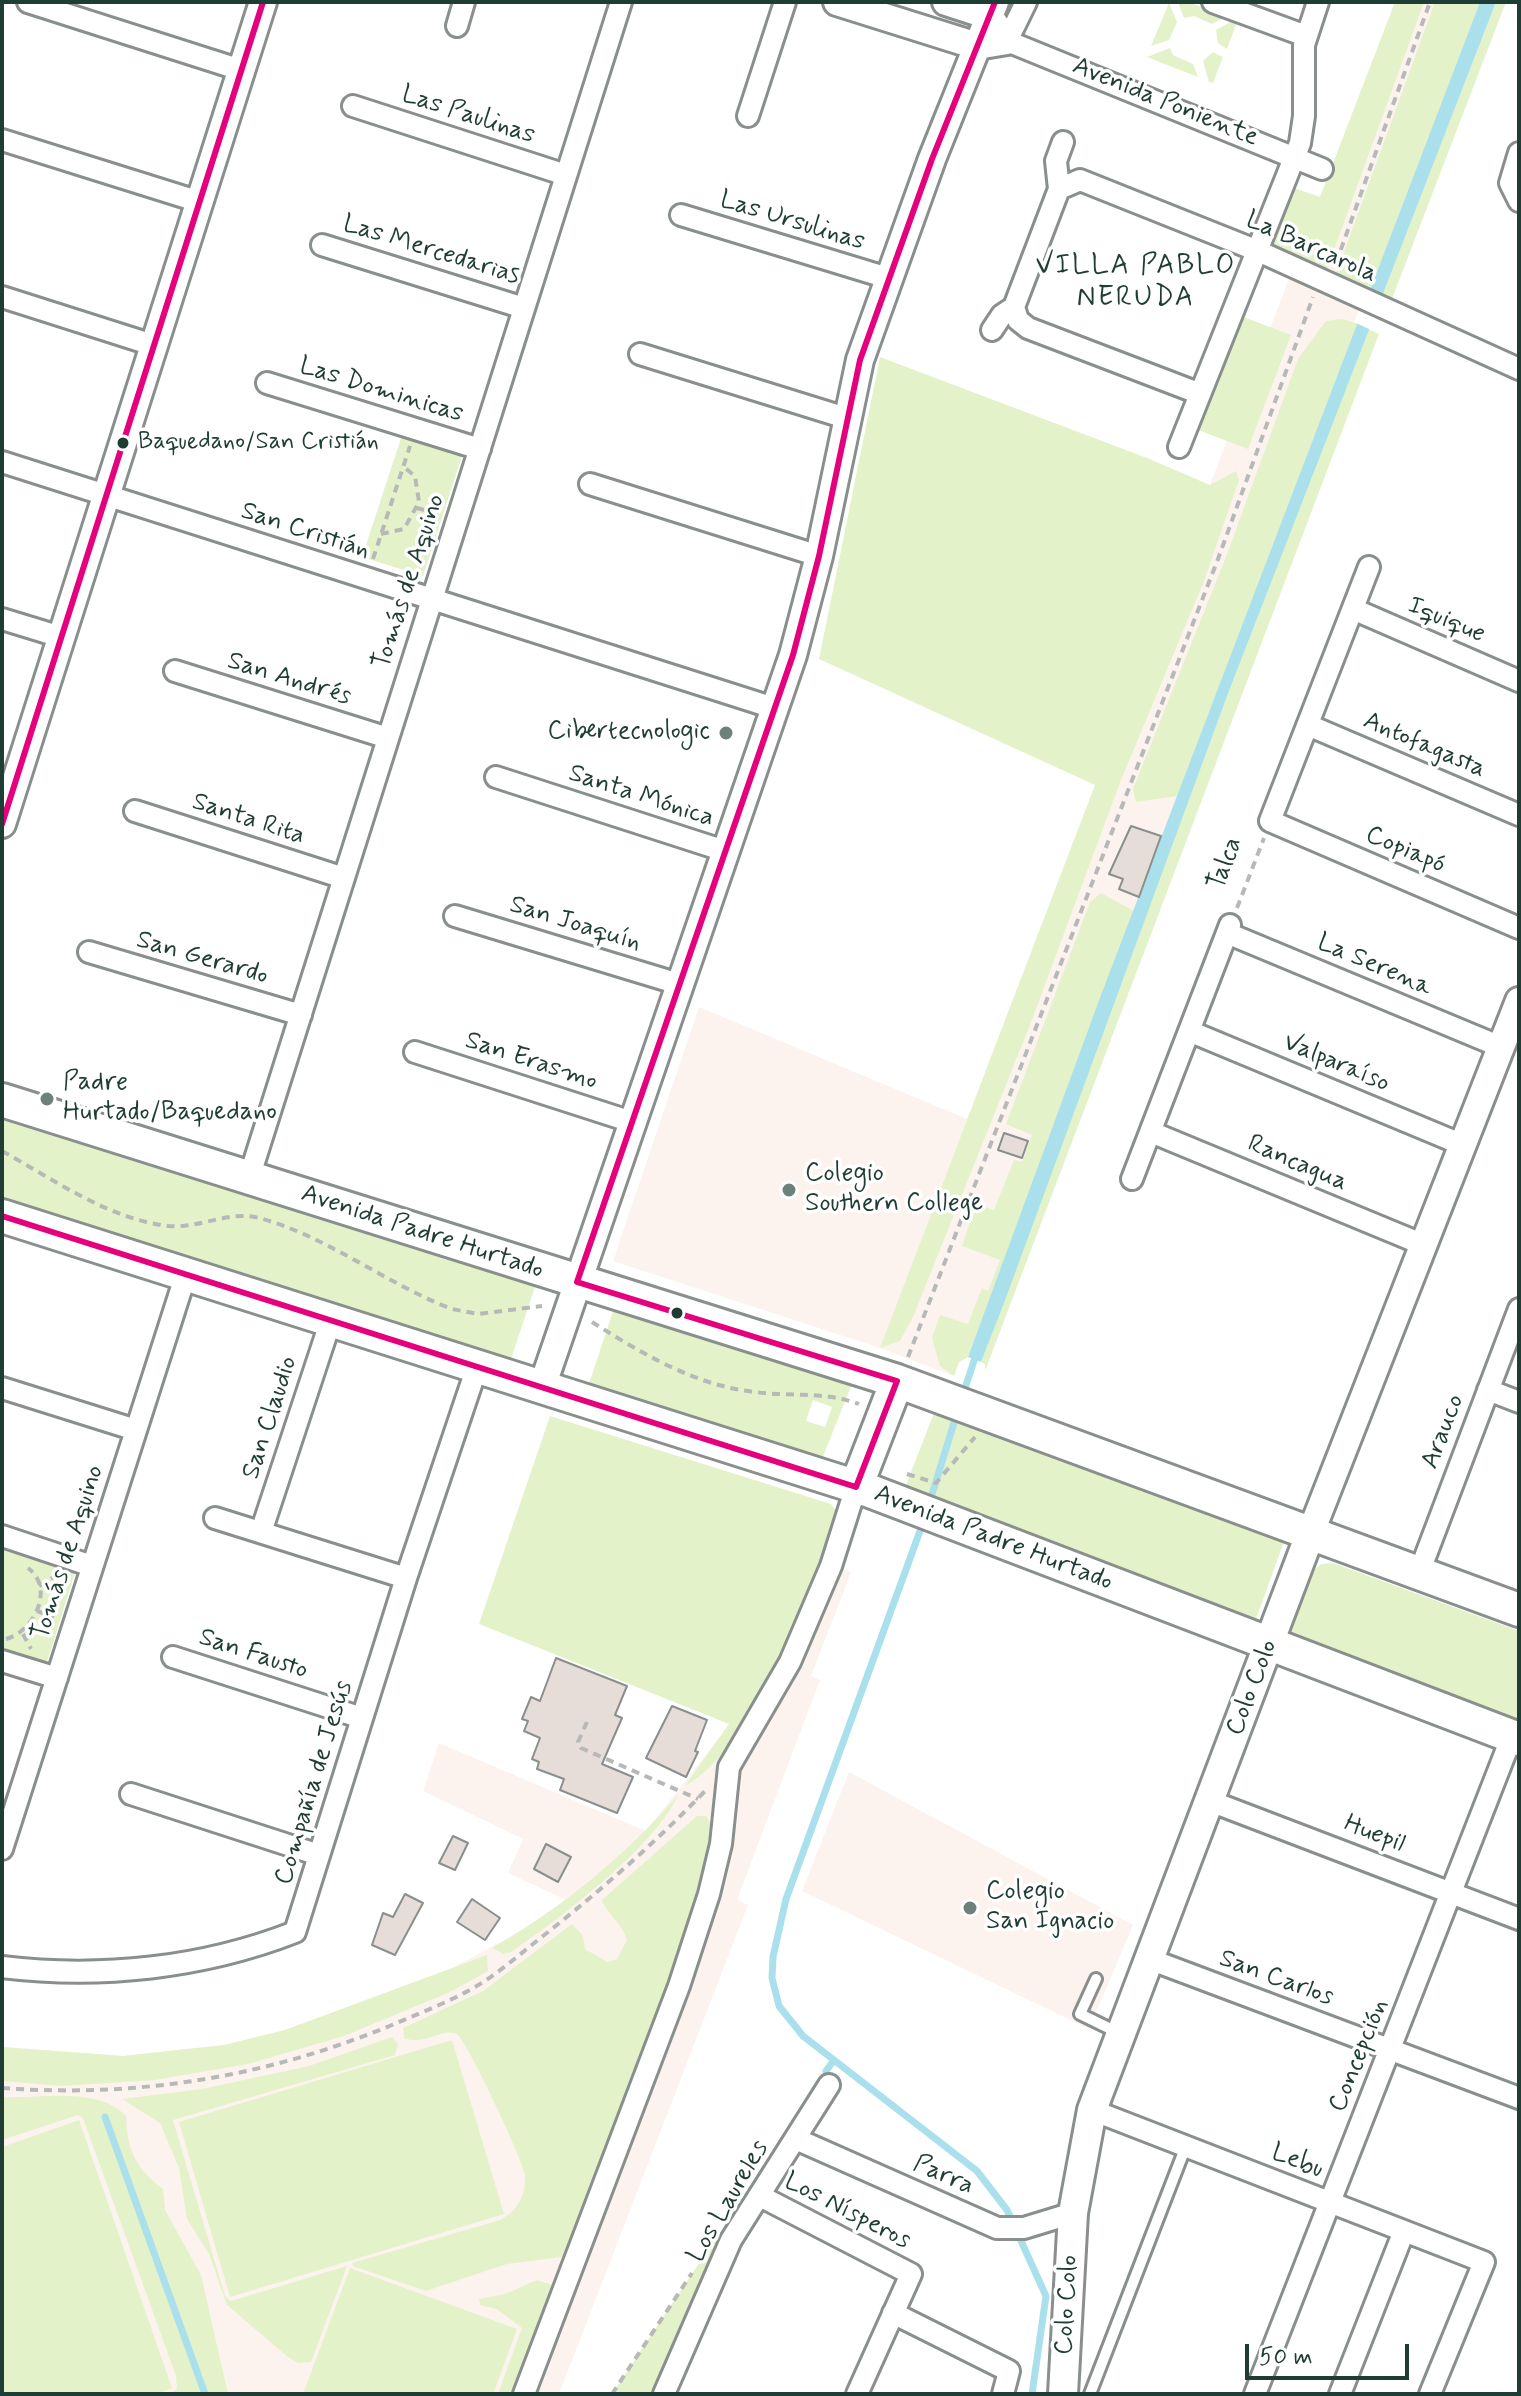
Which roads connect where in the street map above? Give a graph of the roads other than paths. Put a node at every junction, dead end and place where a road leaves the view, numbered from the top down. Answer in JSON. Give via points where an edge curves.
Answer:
{"nodes":[{"id":1,"x":28,"y":2,"type":"edge"},
{"id":2,"x":263,"y":2,"type":"edge"},
{"id":3,"x":464,"y":2,"type":"edge"},
{"id":4,"x":621,"y":2,"type":"edge"},
{"id":5,"x":785,"y":2,"type":"edge"},
{"id":6,"x":837,"y":2,"type":"edge"},
{"id":7,"x":946,"y":2,"type":"edge"},
{"id":8,"x":1026,"y":2,"type":"edge"},
{"id":9,"x":1213,"y":2,"type":"edge"},
{"id":10,"x":1318,"y":2,"type":"edge"},
{"id":11,"x":992,"y":9,"type":"edge"},
{"id":12,"x":457,"y":26,"type":"dead end"},
{"id":13,"x":1306,"y":36,"type":"junction"},
{"id":14,"x":1007,"y":41,"type":"junction"},
{"id":15,"x":977,"y":46,"type":"junction"},
{"id":16,"x":241,"y":70,"type":"junction"},
{"id":17,"x":353,"y":106,"type":"dead end"},
{"id":18,"x":748,"y":116,"type":"dead end"},
{"id":19,"x":2,"y":140,"type":"edge"},
{"id":20,"x":1063,"y":142,"type":"dead end"},
{"id":21,"x":1519,"y":153,"type":"edge"},
{"id":22,"x":1292,"y":154,"type":"junction"},
{"id":23,"x":1322,"y":169,"type":"dead end"},
{"id":24,"x":566,"y":175,"type":"junction"},
{"id":25,"x":1059,"y":189,"type":"junction"},
{"id":26,"x":1519,"y":201,"type":"edge"},
{"id":27,"x":200,"y":202,"type":"junction"},
{"id":28,"x":681,"y":215,"type":"dead end"},
{"id":29,"x":322,"y":245,"type":"dead end"},
{"id":30,"x":1258,"y":251,"type":"junction"},
{"id":31,"x":888,"y":278,"type":"junction"},
{"id":32,"x":2,"y":297,"type":"edge"},
{"id":33,"x":1014,"y":307,"type":"junction"},
{"id":34,"x":524,"y":308,"type":"junction"},
{"id":35,"x":992,"y":330,"type":"dead end"},
{"id":36,"x":156,"y":346,"type":"junction"},
{"id":37,"x":640,"y":354,"type":"dead end"},
{"id":38,"x":1519,"y":369,"type":"edge"},
{"id":39,"x":267,"y":383,"type":"dead end"},
{"id":40,"x":1198,"y":393,"type":"junction"},
{"id":41,"x":846,"y":418,"type":"junction"},
{"id":42,"x":1179,"y":447,"type":"dead end"},
{"id":43,"x":480,"y":449,"type":"junction"},
{"id":44,"x":2,"y":462,"type":"edge"},
{"id":45,"x":590,"y":484,"type":"dead end"},
{"id":46,"x":106,"y":496,"type":"junction"},
{"id":47,"x":819,"y":556,"type":"junction"},
{"id":48,"x":1369,"y":567,"type":"dead end"},
{"id":49,"x":432,"y":600,"type":"junction"},
{"id":50,"x":1353,"y":609,"type":"junction"},
{"id":51,"x":2,"y":619,"type":"edge"},
{"id":52,"x":61,"y":637,"type":"junction"},
{"id":53,"x":175,"y":671,"type":"dead end"},
{"id":54,"x":1519,"y":681,"type":"edge"},
{"id":55,"x":774,"y":708,"type":"junction"},
{"id":56,"x":1308,"y":725,"type":"junction"},
{"id":57,"x":388,"y":738,"type":"junction"},
{"id":58,"x":10,"y":772,"type":"edge"},
{"id":59,"x":496,"y":777,"type":"dead end"},
{"id":60,"x":135,"y":811,"type":"dead end"},
{"id":61,"x":1519,"y":815,"type":"edge"},
{"id":62,"x":1270,"y":821,"type":"joint"},
{"id":63,"x":2,"y":824,"type":"edge"},
{"id":64,"x":725,"y":851,"type":"junction"},
{"id":65,"x":344,"y":878,"type":"junction"},
{"id":66,"x":455,"y":916,"type":"dead end"},
{"id":67,"x":1519,"y":928,"type":"edge"},
{"id":68,"x":1229,"y":929,"type":"joint"},
{"id":69,"x":89,"y":952,"type":"dead end"},
{"id":70,"x":679,"y":984,"type":"junction"},
{"id":71,"x":1519,"y":1001,"type":"edge"},
{"id":72,"x":301,"y":1015,"type":"junction"},
{"id":73,"x":1189,"y":1031,"type":"junction"},
{"id":74,"x":1501,"y":1047,"type":"junction"},
{"id":75,"x":415,"y":1052,"type":"dead end"},
{"id":76,"x":2,"y":1100,"type":"edge"},
{"id":77,"x":632,"y":1122,"type":"junction"},
{"id":78,"x":1151,"y":1132,"type":"junction"},
{"id":79,"x":1463,"y":1145,"type":"junction"},
{"id":80,"x":249,"y":1178,"type":"junction"},
{"id":81,"x":1132,"y":1179,"type":"dead end"},
{"id":82,"x":2,"y":1216,"type":"edge"},
{"id":83,"x":1424,"y":1245,"type":"junction"},
{"id":84,"x":186,"y":1274,"type":"junction"},
{"id":85,"x":577,"y":1282,"type":"junction"},
{"id":86,"x":1519,"y":1309,"type":"edge"},
{"id":87,"x":331,"y":1320,"type":"junction"},
{"id":88,"x":477,"y":1367,"type":"junction"},
{"id":89,"x":897,"y":1381,"type":"junction"},
{"id":90,"x":542,"y":1387,"type":"junction"},
{"id":91,"x":2,"y":1388,"type":"edge"},
{"id":92,"x":1488,"y":1390,"type":"junction"},
{"id":93,"x":1519,"y":1402,"type":"edge"},
{"id":94,"x":136,"y":1430,"type":"junction"},
{"id":95,"x":861,"y":1475,"type":"junction"},
{"id":96,"x":215,"y":1518,"type":"dead end"},
{"id":97,"x":261,"y":1532,"type":"junction"},
{"id":98,"x":1311,"y":1532,"type":"junction"},
{"id":99,"x":2,"y":1536,"type":"edge"},
{"id":100,"x":92,"y":1566,"type":"junction"},
{"id":101,"x":1419,"y":1573,"type":"junction"},
{"id":102,"x":406,"y":1578,"type":"junction"},
{"id":103,"x":1519,"y":1610,"type":"edge"},
{"id":104,"x":1270,"y":1645,"type":"junction"},
{"id":105,"x":173,"y":1657,"type":"dead end"},
{"id":106,"x":2,"y":1661,"type":"edge"},
{"id":107,"x":57,"y":1678,"type":"junction"},
{"id":108,"x":362,"y":1718,"type":"junction"},
{"id":109,"x":1516,"y":1738,"type":"edge"},
{"id":110,"x":131,"y":1794,"type":"dead end"},
{"id":111,"x":1210,"y":1801,"type":"junction"},
{"id":112,"x":7,"y":1818,"type":"edge"},
{"id":113,"x":2,"y":1849,"type":"edge"},
{"id":114,"x":319,"y":1855,"type":"junction"},
{"id":115,"x":1453,"y":1893,"type":"junction"},
{"id":116,"x":1519,"y":1919,"type":"edge"},
{"id":117,"x":1149,"y":1959,"type":"junction"},
{"id":118,"x":2,"y":1967,"type":"edge"},
{"id":119,"x":1096,"y":1979,"type":"dead end"},
{"id":120,"x":1121,"y":2034,"type":"junction"},
{"id":121,"x":1391,"y":2049,"type":"junction"},
{"id":122,"x":829,"y":2085,"type":"dead end"},
{"id":123,"x":1519,"y":2098,"type":"edge"},
{"id":124,"x":1092,"y":2110,"type":"junction"},
{"id":125,"x":796,"y":2139,"type":"junction"},
{"id":126,"x":1186,"y":2146,"type":"junction"},
{"id":127,"x":760,"y":2196,"type":"junction"},
{"id":128,"x":1330,"y":2202,"type":"junction"},
{"id":129,"x":1073,"y":2213,"type":"junction"},
{"id":130,"x":1404,"y":2231,"type":"junction"},
{"id":131,"x":893,"y":2313,"type":"junction"},
{"id":132,"x":1433,"y":2393,"type":"edge"},
{"id":133,"x":524,"y":2394,"type":"edge"},
{"id":134,"x":664,"y":2394,"type":"edge"},
{"id":135,"x":857,"y":2394,"type":"edge"},
{"id":136,"x":1003,"y":2394,"type":"edge"},
{"id":137,"x":1063,"y":2394,"type":"edge"},
{"id":138,"x":1090,"y":2394,"type":"edge"},
{"id":139,"x":1255,"y":2394,"type":"edge"},
{"id":140,"x":1340,"y":2394,"type":"edge"}],
"edges":[{"from":1,"to":16,"type":"street"},
{"from":2,"to":16,"type":"street"},
{"from":3,"to":12,"type":"street"},
{"from":4,"to":24,"type":"street","name":"Tomás de Aquino"},
{"from":5,"to":18,"type":"street"},
{"from":6,"to":15,"type":"street"},
{"from":7,"to":11,"type":"street"},
{"from":8,"to":14,"type":"street"},
{"from":9,"to":13,"type":"street"},
{"from":10,"to":13,"type":"street"},
{"from":11,"to":14,"type":"street"},
{"from":11,"to":15,"type":"street"},
{"from":13,"to":22,"type":"street","via":[[1303,130]]},
{"from":14,"to":15,"type":"street"},
{"from":14,"to":22,"type":"street","name":"Avenida Poniente"},
{"from":15,"to":31,"type":"street"},
{"from":16,"to":27,"type":"street"},
{"from":17,"to":24,"type":"street","name":"Las Paulinas"},
{"from":19,"to":27,"type":"street"},
{"from":20,"to":25,"type":"street","via":[[1056,161]]},
{"from":21,"to":26,"type":"street","via":[[1510,183]]},
{"from":22,"to":23,"type":"street","name":"Avenida Poniente"},
{"from":22,"to":30,"type":"street"},
{"from":24,"to":34,"type":"street","name":"Tomás de Aquino"},
{"from":25,"to":30,"type":"street","name":"La Barcarola","via":[[1080,180]]},
{"from":25,"to":33,"type":"street"},
{"from":27,"to":36,"type":"street"},
{"from":28,"to":31,"type":"street","name":"Las Ursulinas"},
{"from":29,"to":34,"type":"street","name":"Las Mercedarias"},
{"from":30,"to":38,"type":"street","name":"La Barcarola"},
{"from":30,"to":40,"type":"street"},
{"from":31,"to":41,"type":"street"},
{"from":32,"to":36,"type":"street"},
{"from":33,"to":35,"type":"street"},
{"from":33,"to":40,"type":"street","via":[[1028,328]]},
{"from":34,"to":43,"type":"street","name":"Tomás de Aquino"},
{"from":36,"to":46,"type":"street"},
{"from":37,"to":41,"type":"street"},
{"from":39,"to":43,"type":"street","name":"Las Dominicas"},
{"from":40,"to":42,"type":"street"},
{"from":41,"to":47,"type":"street"},
{"from":43,"to":49,"type":"street","name":"Tomás de Aquino"},
{"from":44,"to":46,"type":"street","name":"San Cristián"},
{"from":45,"to":47,"type":"street"},
{"from":46,"to":49,"type":"street","name":"San Cristián"},
{"from":46,"to":52,"type":"street"},
{"from":47,"to":55,"type":"street"},
{"from":48,"to":50,"type":"street","name":"Talca"},
{"from":49,"to":55,"type":"street","name":"San Cristián"},
{"from":49,"to":57,"type":"street","name":"Tomás de Aquino"},
{"from":50,"to":54,"type":"street","name":"Iquique"},
{"from":50,"to":56,"type":"street","name":"Talca"},
{"from":51,"to":52,"type":"street"},
{"from":52,"to":58,"type":"street"},
{"from":53,"to":57,"type":"street","name":"San Andrés"},
{"from":55,"to":64,"type":"street"},
{"from":56,"to":61,"type":"street","name":"Antofagasta"},
{"from":56,"to":62,"type":"street","name":"Talca"},
{"from":57,"to":65,"type":"street","name":"Tomás de Aquino"},
{"from":58,"to":63,"type":"street"},
{"from":59,"to":64,"type":"street","name":"Santa Mónica"},
{"from":60,"to":65,"type":"street","name":"Santa Rita"},
{"from":62,"to":67,"type":"street","name":"Copiapó"},
{"from":64,"to":70,"type":"street"},
{"from":65,"to":72,"type":"street","name":"Tomás de Aquino"},
{"from":66,"to":70,"type":"street","name":"San Joaquín"},
{"from":68,"to":73,"type":"street","name":"Talca"},
{"from":68,"to":74,"type":"street","name":"La Serena"},
{"from":69,"to":72,"type":"street","name":"San Gerardo"},
{"from":70,"to":77,"type":"street"},
{"from":71,"to":74,"type":"street","name":"Colo Colo"},
{"from":72,"to":80,"type":"street","name":"Tomás de Aquino"},
{"from":73,"to":78,"type":"street","name":"Talca"},
{"from":73,"to":79,"type":"street","name":"Valparaíso"},
{"from":74,"to":79,"type":"street","name":"Colo Colo"},
{"from":75,"to":77,"type":"street","name":"San Erasmo"},
{"from":76,"to":80,"type":"main road","name":"Avenida Padre Hurtado"},
{"from":77,"to":85,"type":"street"},
{"from":78,"to":81,"type":"street","name":"Talca"},
{"from":78,"to":83,"type":"street","name":"Rancagua"},
{"from":79,"to":83,"type":"street","name":"Colo Colo"},
{"from":80,"to":85,"type":"main road","name":"Avenida Padre Hurtado"},
{"from":82,"to":84,"type":"main road","name":"Avenida Padre Hurtado"},
{"from":83,"to":98,"type":"street","name":"Colo Colo"},
{"from":84,"to":87,"type":"main road","name":"Avenida Padre Hurtado"},
{"from":84,"to":94,"type":"street","name":"Tomás de Aquino"},
{"from":85,"to":89,"type":"main road","name":"Avenida Padre Hurtado"},
{"from":85,"to":90,"type":"street"},
{"from":86,"to":92,"type":"street","name":"Arauco"},
{"from":87,"to":88,"type":"main road","name":"Avenida Padre Hurtado"},
{"from":87,"to":97,"type":"street","name":"San Claudio"},
{"from":88,"to":90,"type":"main road","name":"Avenida Padre Hurtado"},
{"from":88,"to":102,"type":"street","name":"Compañía de Jesús"},
{"from":89,"to":95,"type":"main road"},
{"from":89,"to":98,"type":"main road","name":"Avenida Padre Hurtado"},
{"from":90,"to":95,"type":"main road","name":"Avenida Padre Hurtado"},
{"from":91,"to":94,"type":"street"},
{"from":92,"to":93,"type":"street"},
{"from":92,"to":101,"type":"street","name":"Arauco"},
{"from":94,"to":100,"type":"street","name":"Tomás de Aquino"},
{"from":95,"to":104,"type":"main road","name":"Avenida Padre Hurtado","via":[[923,1511]]},
{"from":95,"to":133,"type":"street","via":[[801,1639],[729,1767],[721,1844],[679,1986]]},
{"from":96,"to":97,"type":"street"},
{"from":97,"to":102,"type":"street"},
{"from":98,"to":101,"type":"main road","name":"Avenida Padre Hurtado"},
{"from":98,"to":104,"type":"main road","name":"Colo Colo"},
{"from":99,"to":100,"type":"street"},
{"from":100,"to":107,"type":"street","name":"Tomás de Aquino"},
{"from":101,"to":103,"type":"main road","name":"Avenida Padre Hurtado"},
{"from":102,"to":108,"type":"street","name":"Compañía de Jesús"},
{"from":104,"to":109,"type":"main road","name":"Avenida Padre Hurtado"},
{"from":104,"to":111,"type":"main road","name":"Colo Colo"},
{"from":105,"to":108,"type":"street","name":"San Fausto"},
{"from":106,"to":107,"type":"street"},
{"from":107,"to":112,"type":"street","name":"Tomás de Aquino"},
{"from":108,"to":114,"type":"street","name":"Compañía de Jesús"},
{"from":109,"to":115,"type":"street","name":"Concepción"},
{"from":110,"to":114,"type":"street"},
{"from":111,"to":115,"type":"street","name":"Huepil"},
{"from":111,"to":117,"type":"main road","name":"Colo Colo"},
{"from":112,"to":113,"type":"street","name":"Tomás de Aquino"},
{"from":114,"to":118,"type":"street","name":"Compañía de Jesús","via":[[295,1932],[257,1947],[134,1969]]},
{"from":115,"to":116,"type":"street","name":"Huepil"},
{"from":115,"to":121,"type":"street","name":"Concepción"},
{"from":117,"to":120,"type":"main road","name":"Colo Colo"},
{"from":117,"to":121,"type":"street","name":"San Carlos"},
{"from":119,"to":120,"type":"lane","via":[[1080,2014]]},
{"from":120,"to":124,"type":"main road","name":"Colo Colo"},
{"from":121,"to":123,"type":"street","name":"San Carlos"},
{"from":121,"to":128,"type":"street","name":"Concepción"},
{"from":122,"to":125,"type":"street","name":"Los Laureles"},
{"from":124,"to":126,"type":"street","name":"Lebu"},
{"from":124,"to":129,"type":"main road","name":"Colo Colo"},
{"from":125,"to":127,"type":"street","name":"Los Laureles"},
{"from":125,"to":129,"type":"street","name":"Parra","via":[[985,2223],[1016,2228]]},
{"from":126,"to":128,"type":"street","name":"Lebu"},
{"from":126,"to":138,"type":"lane"},
{"from":127,"to":131,"type":"street","name":"Los Nísperos","via":[[911,2274]]},
{"from":127,"to":134,"type":"street","name":"Los Laureles","via":[[731,2240]]},
{"from":128,"to":130,"type":"street","name":"Lebu"},
{"from":128,"to":139,"type":"street","name":"Concepción"},
{"from":129,"to":137,"type":"main road","name":"Colo Colo"},
{"from":130,"to":132,"type":"street","name":"Lebu","via":[[1484,2262]]},
{"from":130,"to":140,"type":"street"},
{"from":131,"to":135,"type":"street"},
{"from":131,"to":136,"type":"street","via":[[1009,2371]]}]}
